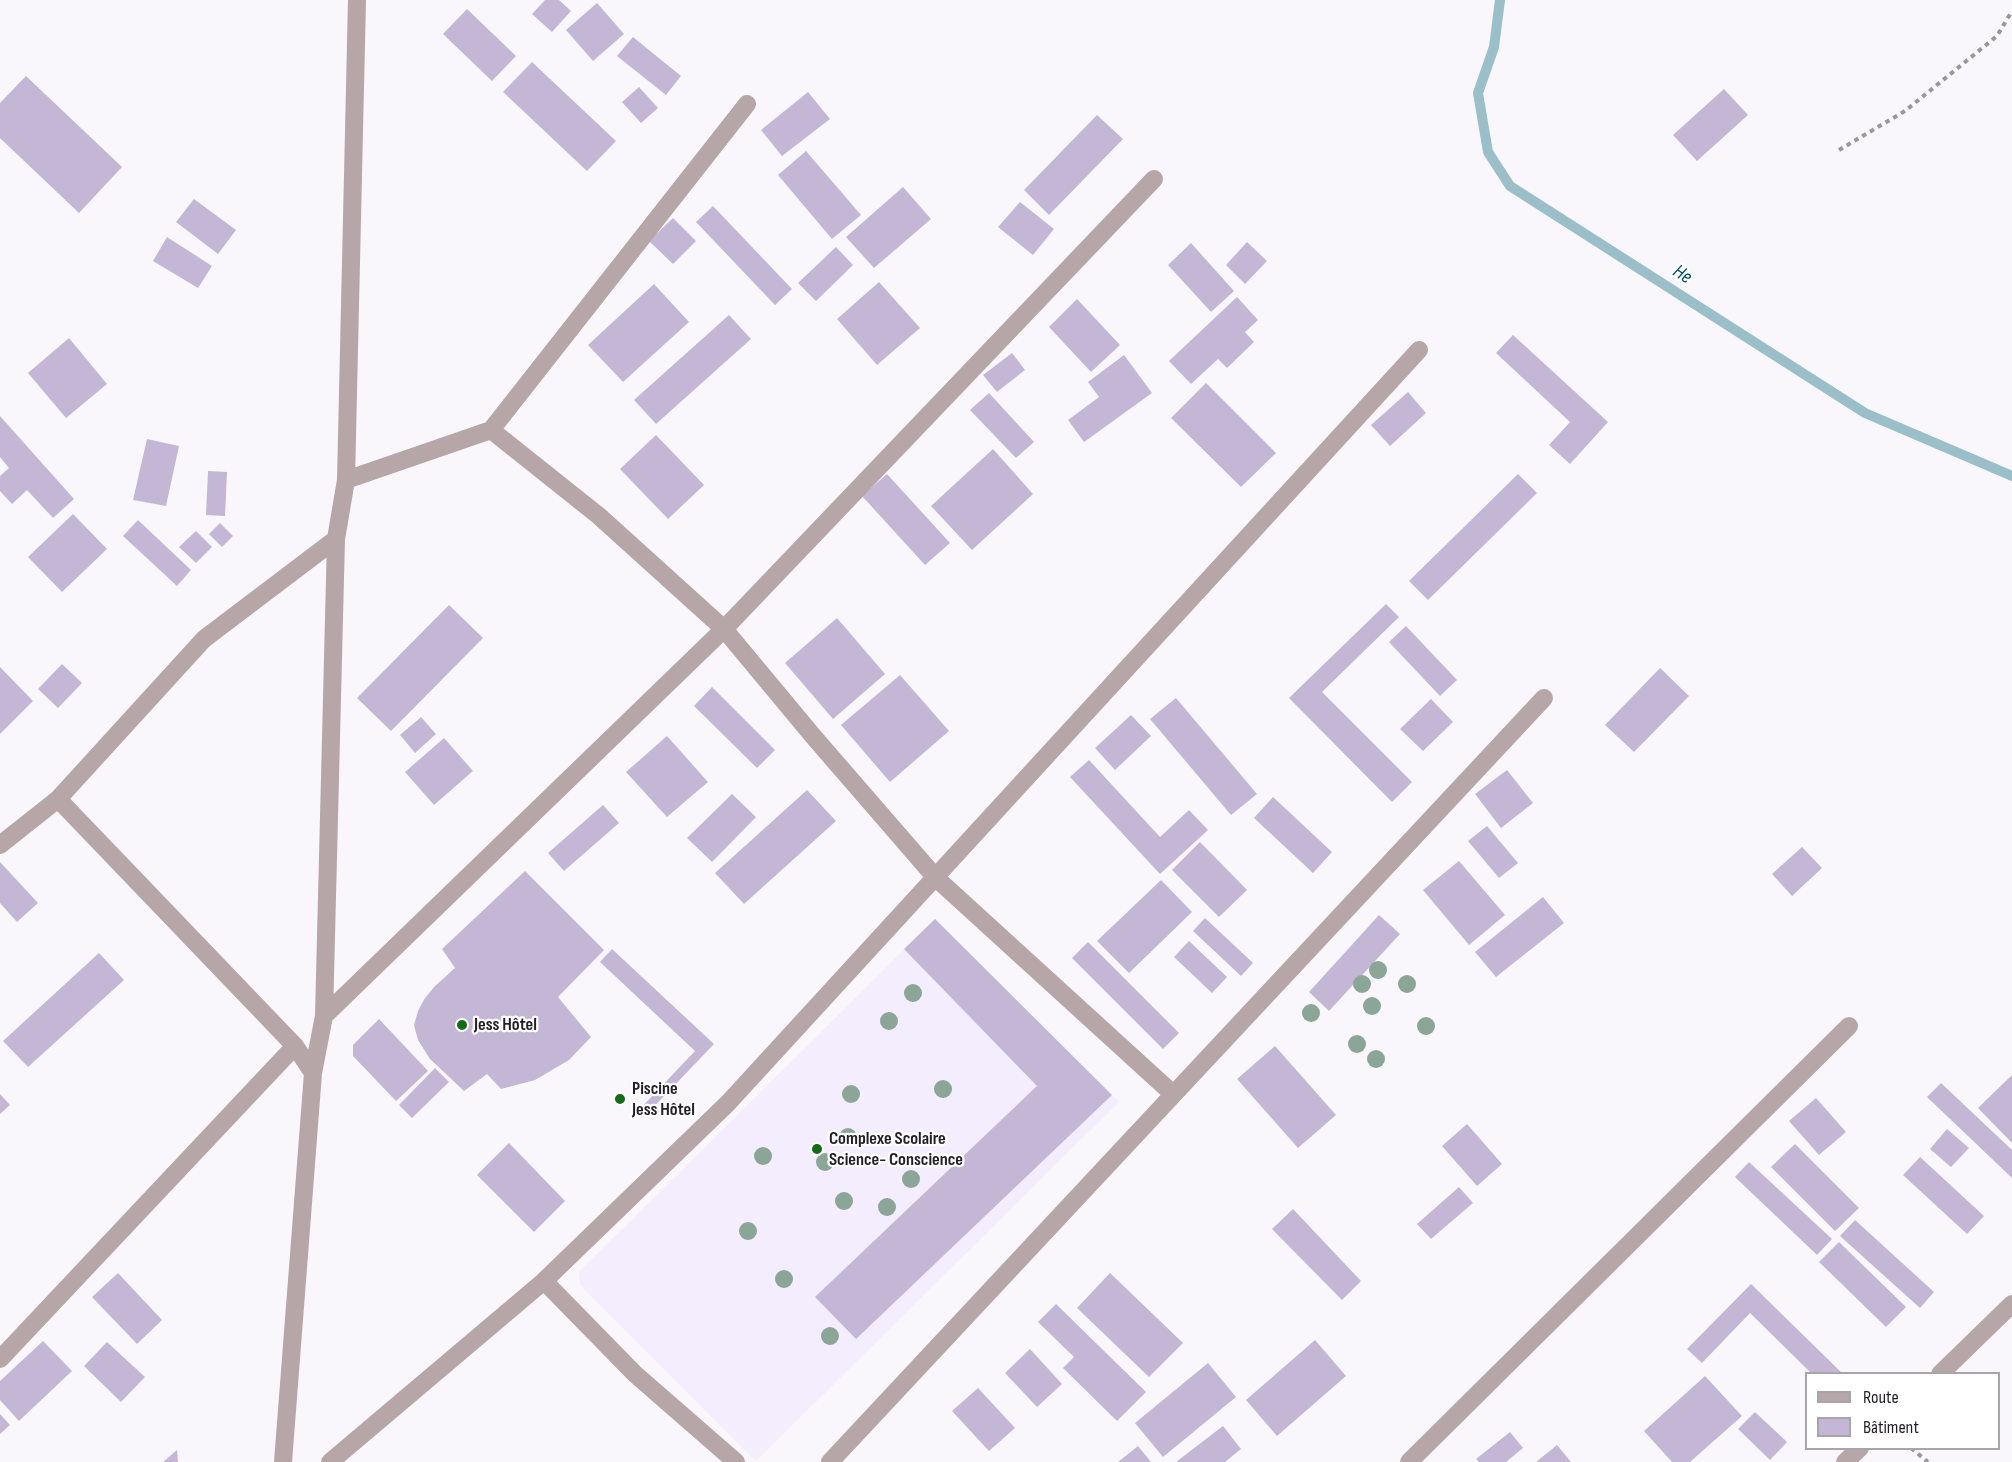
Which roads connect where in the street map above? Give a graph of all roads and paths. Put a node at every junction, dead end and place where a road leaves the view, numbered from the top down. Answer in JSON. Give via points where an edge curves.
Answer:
{"nodes":[{"id":1,"x":357,"y":0,"type":"edge"},
{"id":2,"x":2012,"y":11,"type":"edge"},
{"id":3,"x":747,"y":104,"type":"dead end"},
{"id":4,"x":1839,"y":150,"type":"dead end"},
{"id":5,"x":1155,"y":179,"type":"dead end"},
{"id":6,"x":1419,"y":350,"type":"dead end"},
{"id":7,"x":491,"y":429,"type":"junction"},
{"id":8,"x":346,"y":480,"type":"junction"},
{"id":9,"x":336,"y":539,"type":"junction"},
{"id":10,"x":724,"y":629,"type":"junction"},
{"id":11,"x":1544,"y":698,"type":"dead end"},
{"id":12,"x":58,"y":799,"type":"junction"},
{"id":13,"x":0,"y":845,"type":"edge"},
{"id":14,"x":936,"y":878,"type":"junction"},
{"id":15,"x":324,"y":1016,"type":"junction"},
{"id":16,"x":1849,"y":1026,"type":"dead end"},
{"id":17,"x":295,"y":1046,"type":"junction"},
{"id":18,"x":313,"y":1073,"type":"junction"},
{"id":19,"x":1173,"y":1094,"type":"junction"},
{"id":20,"x":544,"y":1281,"type":"junction"},
{"id":21,"x":2012,"y":1304,"type":"edge"},
{"id":22,"x":0,"y":1359,"type":"edge"},
{"id":23,"x":1942,"y":1372,"type":"edge"},
{"id":24,"x":1859,"y":1450,"type":"edge"},
{"id":25,"x":1912,"y":1450,"type":"edge"},
{"id":26,"x":283,"y":1462,"type":"edge"},
{"id":27,"x":330,"y":1462,"type":"edge"},
{"id":28,"x":736,"y":1462,"type":"edge"},
{"id":29,"x":831,"y":1462,"type":"edge"},
{"id":30,"x":1409,"y":1462,"type":"edge"},
{"id":31,"x":1845,"y":1462,"type":"edge"},
{"id":32,"x":1929,"y":1462,"type":"edge"}],
"edges":[{"from":1,"to":8,"type":"street"},
{"from":2,"to":4,"type":"path","via":[[1998,36],[1905,111]]},
{"from":3,"to":7,"type":"street"},
{"from":5,"to":10,"type":"street"},
{"from":6,"to":14,"type":"street"},
{"from":7,"to":8,"type":"street"},
{"from":7,"to":10,"type":"street","via":[[599,516]]},
{"from":8,"to":9,"type":"street"},
{"from":9,"to":12,"type":"street","via":[[204,639]]},
{"from":9,"to":15,"type":"street"},
{"from":10,"to":14,"type":"street"},
{"from":10,"to":15,"type":"street"},
{"from":11,"to":19,"type":"street"},
{"from":12,"to":13,"type":"street"},
{"from":12,"to":17,"type":"street"},
{"from":14,"to":19,"type":"street"},
{"from":14,"to":20,"type":"street","via":[[728,1103]]},
{"from":15,"to":18,"type":"street"},
{"from":16,"to":30,"type":"street"},
{"from":17,"to":18,"type":"street"},
{"from":17,"to":22,"type":"street"},
{"from":18,"to":26,"type":"street"},
{"from":19,"to":29,"type":"street"},
{"from":20,"to":27,"type":"street"},
{"from":20,"to":28,"type":"street","via":[[635,1374]]},
{"from":21,"to":23,"type":"street"},
{"from":24,"to":31,"type":"street"},
{"from":25,"to":32,"type":"path"}]}
